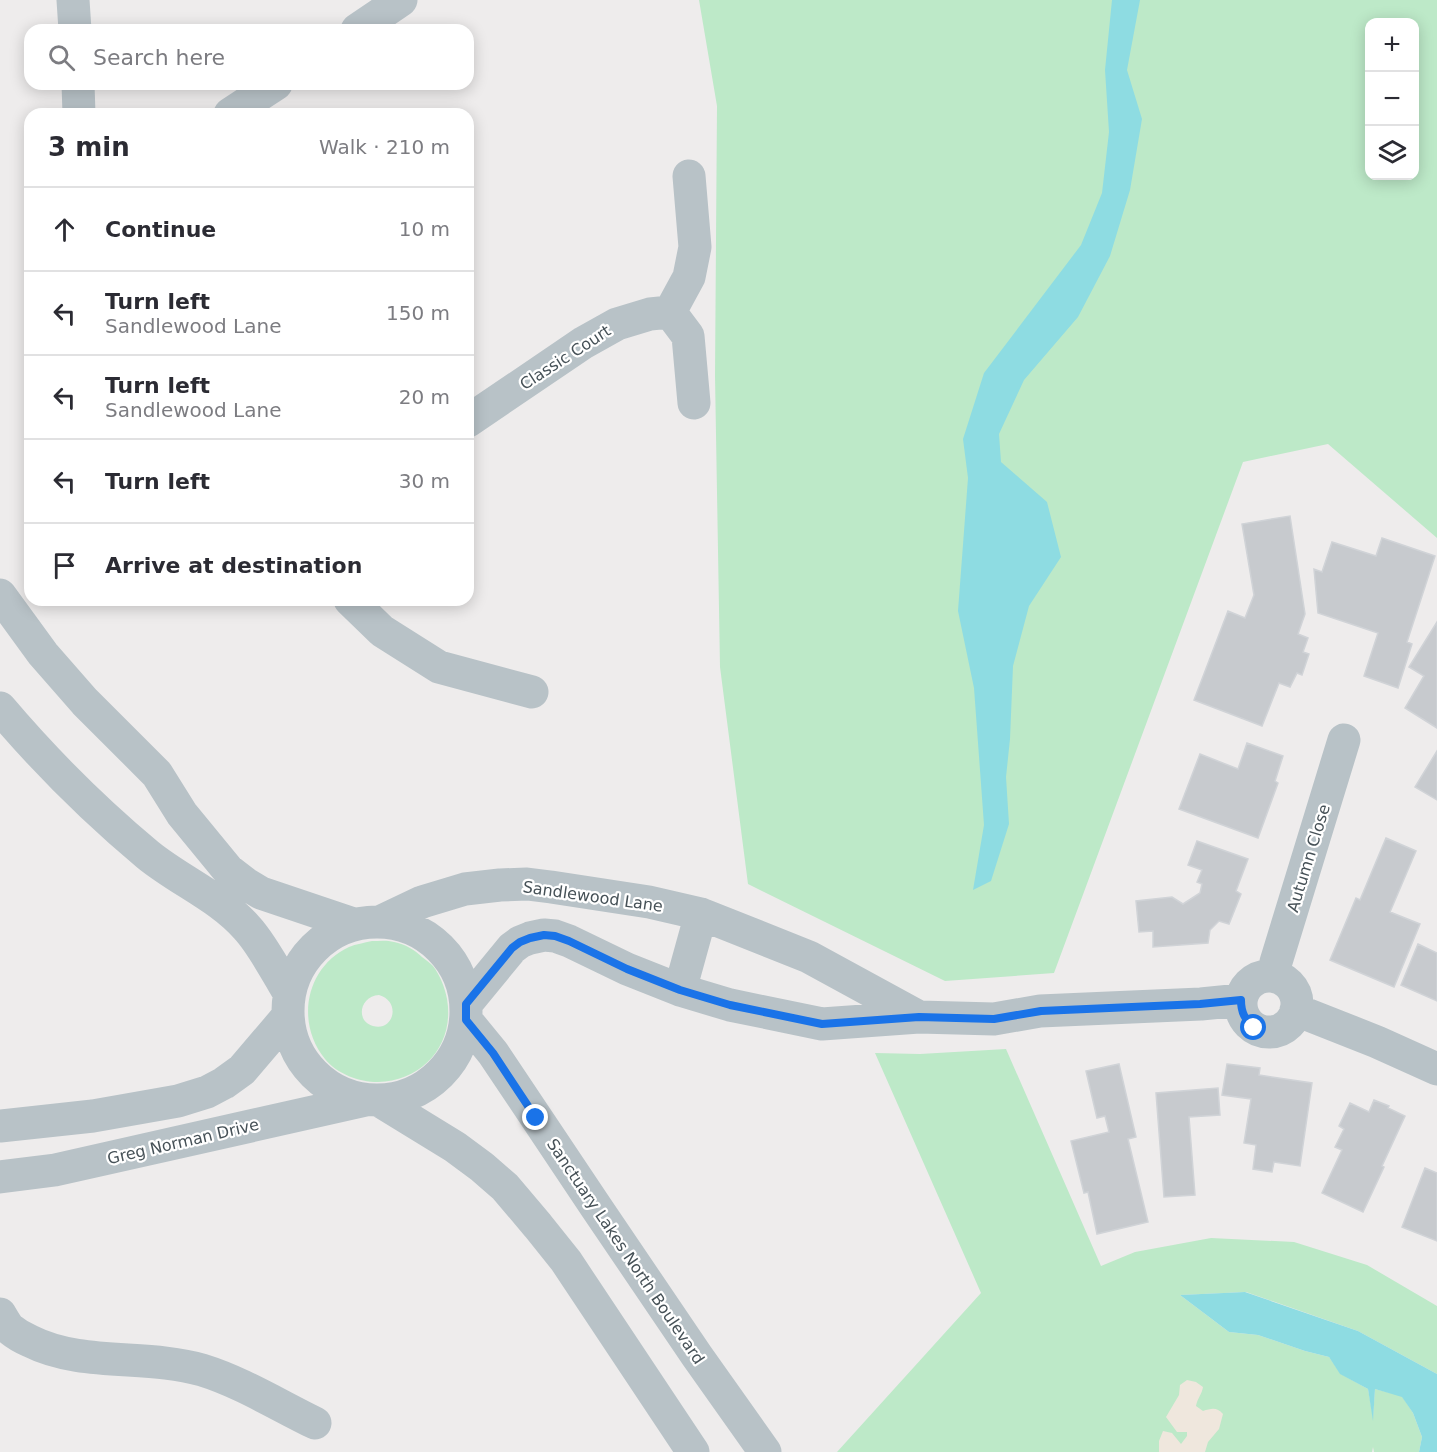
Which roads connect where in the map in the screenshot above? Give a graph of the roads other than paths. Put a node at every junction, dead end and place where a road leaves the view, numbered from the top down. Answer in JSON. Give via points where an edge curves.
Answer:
{"nodes":[{"id":1,"x":73,"y":0,"type":"edge"},
{"id":2,"x":401,"y":0,"type":"edge"},
{"id":3,"x":75,"y":24,"type":"edge"},
{"id":4,"x":366,"y":24,"type":"edge"},
{"id":5,"x":78,"y":90,"type":"edge"},
{"id":6,"x":267,"y":90,"type":"edge"},
{"id":7,"x":79,"y":108,"type":"edge"},
{"id":8,"x":239,"y":108,"type":"edge"},
{"id":9,"x":689,"y":176,"type":"dead end"},
{"id":10,"x":670,"y":312,"type":"junction"},
{"id":11,"x":694,"y":403,"type":"dead end"},
{"id":12,"x":474,"y":417,"type":"edge"},
{"id":13,"x":0,"y":595,"type":"edge"},
{"id":14,"x":356,"y":606,"type":"edge"},
{"id":15,"x":532,"y":692,"type":"dead end"},
{"id":16,"x":0,"y":708,"type":"edge"},
{"id":17,"x":1344,"y":740,"type":"dead end"},
{"id":18,"x":701,"y":914,"type":"junction"},
{"id":19,"x":368,"y":923,"type":"junction"},
{"id":20,"x":1274,"y":976,"type":"junction"},
{"id":21,"x":680,"y":990,"type":"junction"},
{"id":22,"x":1241,"y":1000,"type":"junction"},
{"id":23,"x":288,"y":1004,"type":"junction"},
{"id":24,"x":1296,"y":1010,"type":"junction"},
{"id":25,"x":466,"y":1012,"type":"junction"},
{"id":26,"x":919,"y":1017,"type":"junction"},
{"id":27,"x":1437,"y":1069,"type":"edge"},
{"id":28,"x":373,"y":1101,"type":"junction"},
{"id":29,"x":0,"y":1126,"type":"edge"},
{"id":30,"x":0,"y":1177,"type":"edge"},
{"id":31,"x":0,"y":1314,"type":"edge"},
{"id":32,"x":315,"y":1423,"type":"dead end"},
{"id":33,"x":693,"y":1452,"type":"edge"},
{"id":34,"x":765,"y":1452,"type":"edge"}],
"edges":[{"from":1,"to":3,"type":"street"},
{"from":2,"to":4,"type":"street"},
{"from":5,"to":7,"type":"street"},
{"from":6,"to":8,"type":"street"},
{"from":9,"to":10,"type":"street","via":[[695,247],[689,277]]},
{"from":10,"to":11,"type":"street","via":[[688,336]]},
{"from":10,"to":12,"type":"street","name":"Classic Court","via":[[617,324]]},
{"from":13,"to":19,"type":"street","via":[[43,654],[85,702],[157,774],[182,814],[228,870],[261,892]]},
{"from":14,"to":15,"type":"street","via":[[382,631],[439,667]]},
{"from":16,"to":23,"type":"street","via":[[31,745],[109,821],[249,929]]},
{"from":17,"to":20,"type":"street","name":"Autumn Close"},
{"from":18,"to":19,"type":"street","name":"Sandlewood Lane","via":[[527,884],[465,890]]},
{"from":18,"to":21,"type":"street"},
{"from":18,"to":26,"type":"street","name":"Sandlewood Lane","via":[[809,957]]},
{"from":19,"to":23,"type":"street","via":[[331,934],[312,949],[297,970]]},
{"from":19,"to":25,"type":"street","via":[[408,926],[430,938],[449,957],[461,979]]},
{"from":20,"to":22,"type":"street","via":[[1252,981]]},
{"from":20,"to":24,"type":"street","via":[[1293,989]]},
{"from":21,"to":25,"type":"street","name":"Sandlewood Lane","via":[[569,941],[544,935],[512,948]]},
{"from":21,"to":26,"type":"street","name":"Sandlewood Lane","via":[[822,1024]]},
{"from":22,"to":24,"type":"street","via":[[1246,1020],[1263,1032],[1284,1028]]},
{"from":22,"to":26,"type":"street","name":"Sandlewood Lane","via":[[1041,1011],[994,1019]]},
{"from":23,"to":28,"type":"street","via":[[294,1046],[311,1073],[336,1091]]},
{"from":23,"to":29,"type":"street","via":[[242,1070],[207,1092],[93,1116]]},
{"from":24,"to":27,"type":"street"},
{"from":25,"to":28,"type":"street","via":[[460,1045],[447,1067],[428,1085],[406,1096]]},
{"from":25,"to":34,"type":"street","name":"Sanctuary Lakes North Boulevard"},
{"from":28,"to":30,"type":"street","name":"Greg Norman Drive","via":[[55,1170]]},
{"from":28,"to":33,"type":"street","via":[[455,1146],[505,1187],[566,1261]]},
{"from":31,"to":32,"type":"street","via":[[11,1330],[37,1345],[92,1357],[201,1370]]}]}
